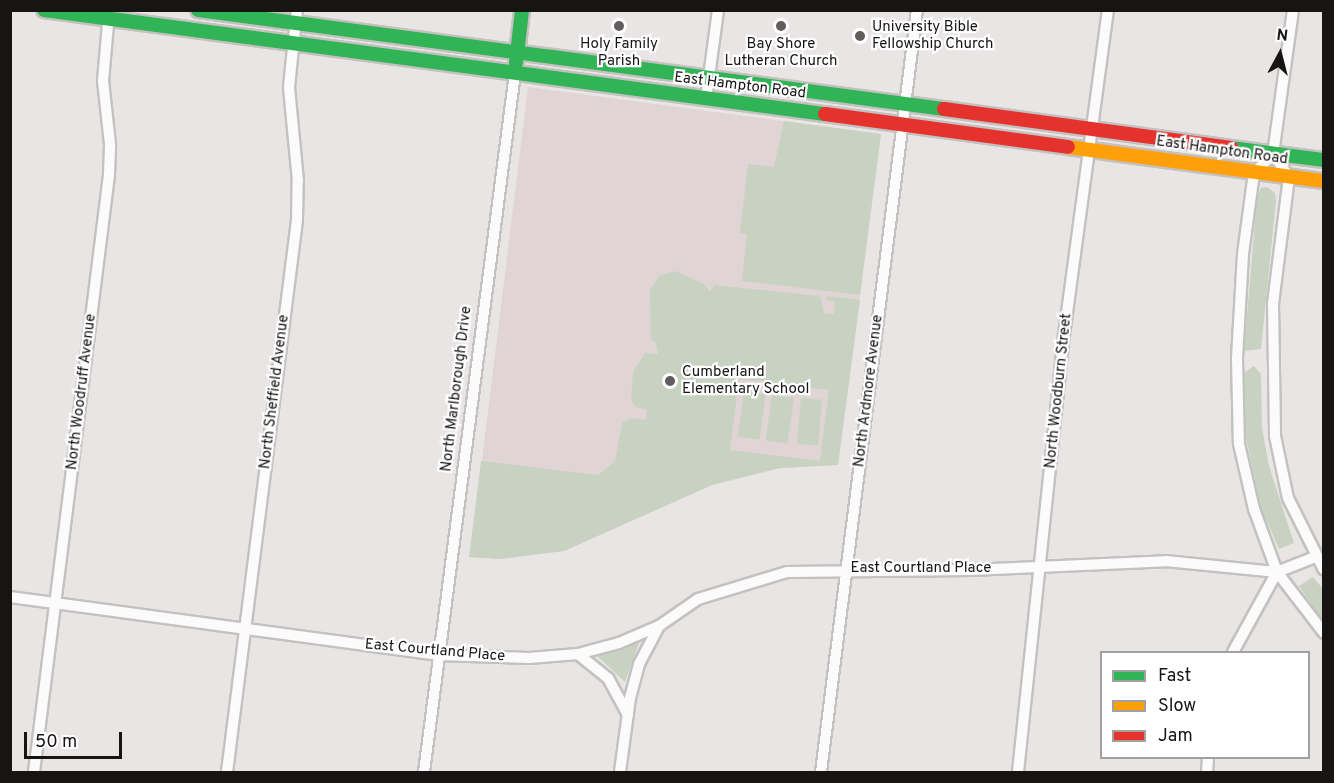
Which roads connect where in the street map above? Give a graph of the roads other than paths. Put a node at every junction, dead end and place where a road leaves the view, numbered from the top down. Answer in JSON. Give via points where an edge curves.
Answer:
{"nodes":[{"id":1,"x":44,"y":10,"type":"edge"},
{"id":2,"x":198,"y":10,"type":"edge"},
{"id":3,"x":522,"y":10,"type":"edge"},
{"id":4,"x":718,"y":10,"type":"edge"},
{"id":5,"x":917,"y":10,"type":"edge"},
{"id":6,"x":1108,"y":10,"type":"edge"},
{"id":7,"x":1293,"y":10,"type":"edge"},
{"id":8,"x":108,"y":15,"type":"edge"},
{"id":9,"x":296,"y":17,"type":"edge"},
{"id":10,"x":292,"y":44,"type":"junction"},
{"id":11,"x":517,"y":54,"type":"junction"},
{"id":12,"x":515,"y":73,"type":"junction"},
{"id":13,"x":709,"y":81,"type":"junction"},
{"id":14,"x":706,"y":99,"type":"junction"},
{"id":15,"x":904,"y":104,"type":"junction"},
{"id":16,"x":901,"y":124,"type":"junction"},
{"id":17,"x":1092,"y":130,"type":"junction"},
{"id":18,"x":1089,"y":149,"type":"junction"},
{"id":19,"x":1273,"y":154,"type":"junction"},
{"id":20,"x":1323,"y":160,"type":"edge"},
{"id":21,"x":1256,"y":171,"type":"junction"},
{"id":22,"x":1288,"y":177,"type":"junction"},
{"id":23,"x":1323,"y":181,"type":"edge"},
{"id":24,"x":1315,"y":557,"type":"junction"},
{"id":25,"x":1041,"y":567,"type":"junction"},
{"id":26,"x":847,"y":569,"type":"junction"},
{"id":27,"x":1323,"y":570,"type":"edge"},
{"id":28,"x":1277,"y":572,"type":"junction"},
{"id":29,"x":10,"y":597,"type":"edge"},
{"id":30,"x":55,"y":603,"type":"junction"},
{"id":31,"x":659,"y":626,"type":"junction"},
{"id":32,"x":245,"y":629,"type":"junction"},
{"id":33,"x":1323,"y":633,"type":"edge"},
{"id":34,"x":1234,"y":651,"type":"edge"},
{"id":35,"x":578,"y":654,"type":"junction"},
{"id":36,"x":439,"y":655,"type":"junction"},
{"id":37,"x":628,"y":715,"type":"junction"},
{"id":38,"x":34,"y":772,"type":"edge"},
{"id":39,"x":227,"y":772,"type":"edge"},
{"id":40,"x":424,"y":772,"type":"edge"},
{"id":41,"x":620,"y":772,"type":"edge"},
{"id":42,"x":821,"y":772,"type":"edge"},
{"id":43,"x":1018,"y":772,"type":"edge"}],
"edges":[{"from":1,"to":8,"type":"main road","name":"East Hampton Road"},
{"from":2,"to":9,"type":"main road","name":"East Hampton Road"},
{"from":3,"to":11,"type":"main road","name":"North Marlborough Drive"},
{"from":4,"to":13,"type":"street"},
{"from":5,"to":15,"type":"street","name":"North Ardmore Avenue"},
{"from":6,"to":17,"type":"street","name":"North Woodburn Street"},
{"from":7,"to":19,"type":"street"},
{"from":8,"to":10,"type":"main road","name":"East Hampton Road"},
{"from":8,"to":30,"type":"street","name":"North Woodruff Avenue","via":[[103,81],[110,144],[108,175]]},
{"from":9,"to":10,"type":"street","name":"North Sheffield Avenue"},
{"from":9,"to":11,"type":"main road","name":"East Hampton Road"},
{"from":10,"to":12,"type":"main road","name":"East Hampton Road"},
{"from":10,"to":32,"type":"street","name":"North Sheffield Avenue","via":[[289,87],[298,181],[297,220]]},
{"from":11,"to":12,"type":"main road","name":"North Marlborough Drive"},
{"from":11,"to":13,"type":"main road","name":"East Hampton Road"},
{"from":12,"to":14,"type":"main road","name":"East Hampton Road"},
{"from":12,"to":36,"type":"street","name":"North Marlborough Drive"},
{"from":13,"to":14,"type":"street"},
{"from":13,"to":15,"type":"main road","name":"East Hampton Road"},
{"from":14,"to":16,"type":"main road","name":"East Hampton Road"},
{"from":15,"to":16,"type":"street","name":"North Ardmore Avenue"},
{"from":15,"to":17,"type":"main road","name":"East Hampton Road"},
{"from":16,"to":18,"type":"main road","name":"East Hampton Road"},
{"from":16,"to":26,"type":"street","name":"North Ardmore Avenue"},
{"from":17,"to":18,"type":"street","name":"North Woodburn Street"},
{"from":17,"to":19,"type":"main road","name":"East Hampton Road"},
{"from":18,"to":21,"type":"main road","name":"East Hampton Road"},
{"from":18,"to":25,"type":"street","name":"North Woodburn Street","via":[[1064,335]]},
{"from":19,"to":20,"type":"main road","name":"East Hampton Road"},
{"from":19,"to":21,"type":"street"},
{"from":19,"to":22,"type":"street"},
{"from":21,"to":22,"type":"main road","name":"East Hampton Road"},
{"from":21,"to":28,"type":"street","via":[[1239,310],[1239,444],[1254,509]]},
{"from":22,"to":23,"type":"main road","name":"East Hampton Road"},
{"from":22,"to":24,"type":"street","via":[[1273,304],[1275,436],[1288,498]]},
{"from":24,"to":27,"type":"street"},
{"from":24,"to":28,"type":"street"},
{"from":25,"to":26,"type":"street","name":"East Courtland Place"},
{"from":25,"to":28,"type":"street","name":"East Courtland Place","via":[[1166,561]]},
{"from":25,"to":43,"type":"street","name":"North Woodburn Street"},
{"from":26,"to":31,"type":"street","name":"East Courtland Place","via":[[787,572],[736,585],[698,599]]},
{"from":26,"to":42,"type":"street","name":"North Ardmore Avenue"},
{"from":28,"to":33,"type":"street"},
{"from":28,"to":34,"type":"street"},
{"from":29,"to":30,"type":"street","name":"East Courtland Place"},
{"from":30,"to":32,"type":"street","name":"East Courtland Place"},
{"from":30,"to":38,"type":"street","name":"North Woodruff Avenue"},
{"from":31,"to":35,"type":"street","name":"East Courtland Place"},
{"from":31,"to":37,"type":"street","via":[[639,664]]},
{"from":32,"to":36,"type":"street","name":"East Courtland Place"},
{"from":32,"to":39,"type":"street","name":"North Sheffield Avenue"},
{"from":35,"to":36,"type":"street","name":"East Courtland Place","via":[[529,658]]},
{"from":35,"to":37,"type":"street","via":[[608,678]]},
{"from":36,"to":40,"type":"street","name":"North Marlborough Drive"},
{"from":37,"to":41,"type":"street"}]}
